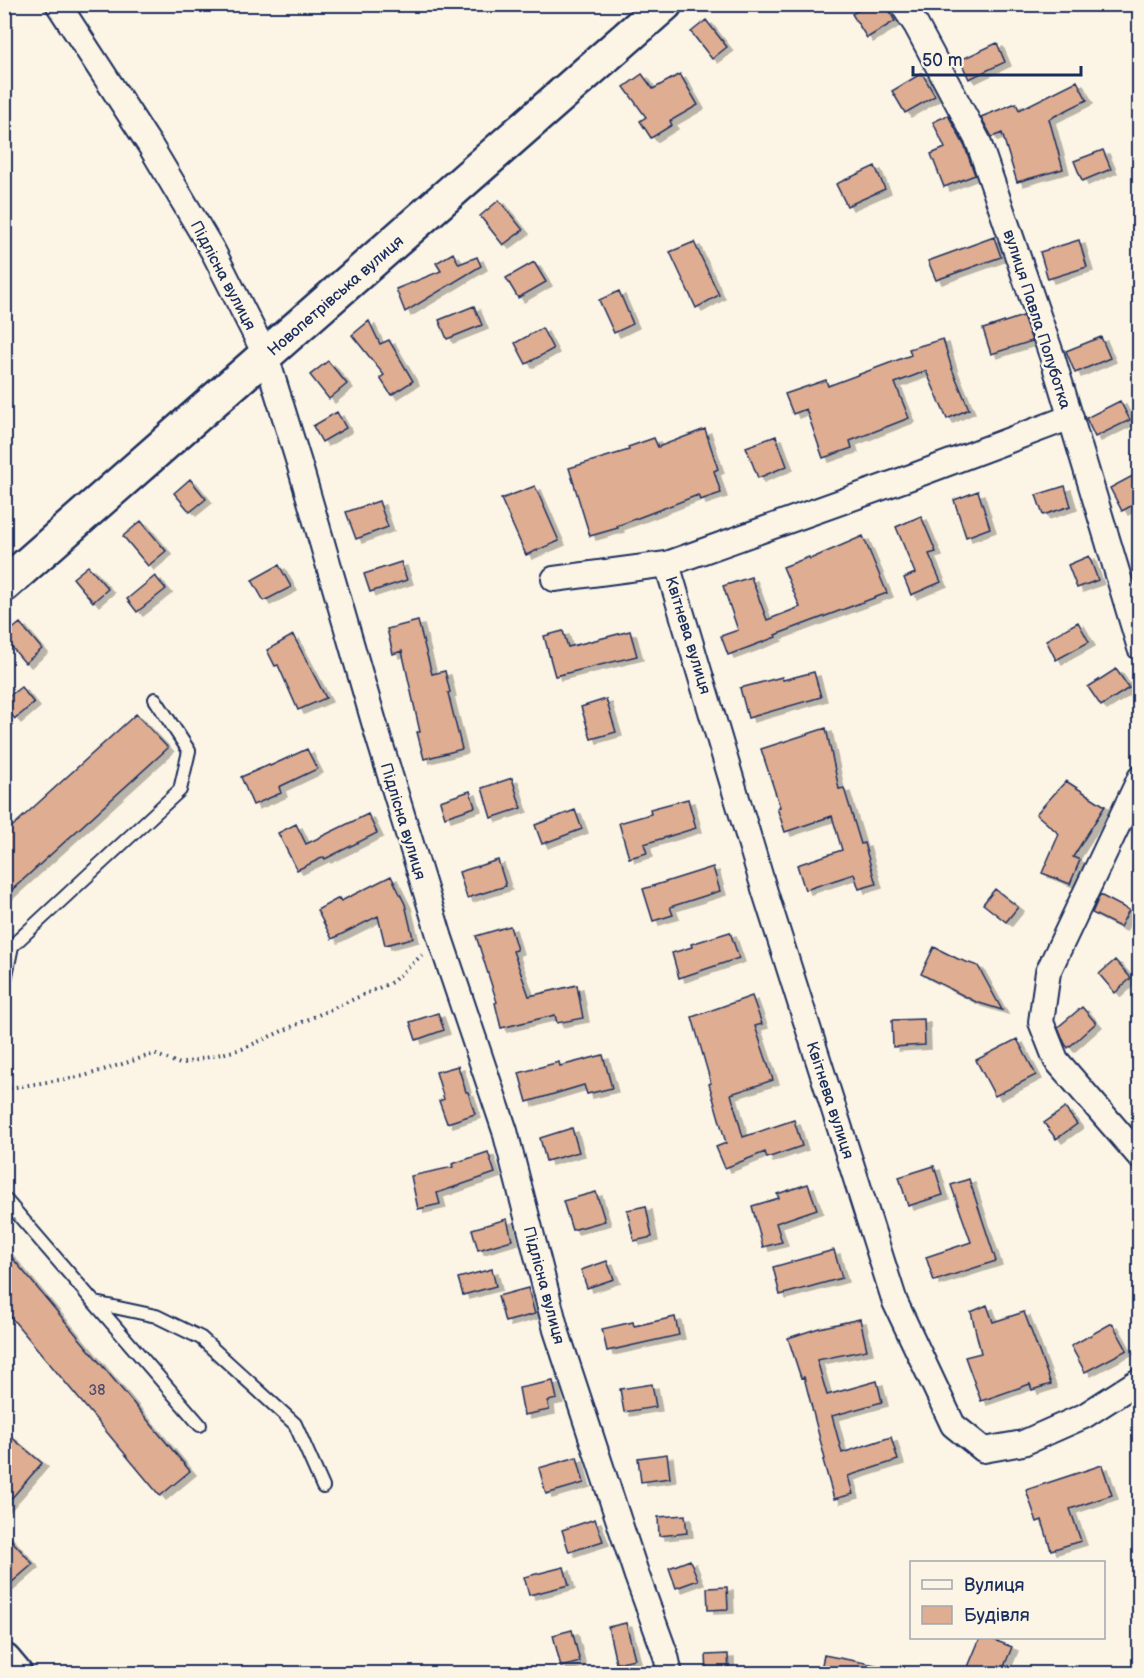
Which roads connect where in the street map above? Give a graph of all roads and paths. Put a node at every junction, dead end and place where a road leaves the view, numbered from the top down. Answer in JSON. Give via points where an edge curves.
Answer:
{"nodes":[{"id":1,"x":58,"y":4,"type":"edge"},
{"id":2,"x":665,"y":4,"type":"edge"},
{"id":3,"x":902,"y":4,"type":"edge"},
{"id":4,"x":266,"y":356,"type":"junction"},
{"id":5,"x":1071,"y":417,"type":"junction"},
{"id":6,"x":668,"y":564,"type":"junction"},
{"id":7,"x":554,"y":579,"type":"dead end"},
{"id":8,"x":4,"y":585,"type":"edge"},
{"id":9,"x":1140,"y":648,"type":"edge"},
{"id":10,"x":155,"y":699,"type":"dead end"},
{"id":11,"x":1140,"y":778,"type":"edge"},
{"id":12,"x":440,"y":939,"type":"junction"},
{"id":13,"x":8,"y":949,"type":"edge"},
{"id":14,"x":4,"y":985,"type":"edge"},
{"id":15,"x":4,"y":1089,"type":"edge"},
{"id":16,"x":1140,"y":1157,"type":"edge"},
{"id":17,"x":4,"y":1198,"type":"edge"},
{"id":18,"x":95,"y":1303,"type":"junction"},
{"id":19,"x":1140,"y":1380,"type":"edge"},
{"id":20,"x":200,"y":1425,"type":"dead end"},
{"id":21,"x":323,"y":1487,"type":"dead end"},
{"id":22,"x":4,"y":1661,"type":"edge"},
{"id":23,"x":15,"y":1674,"type":"edge"},
{"id":24,"x":670,"y":1674,"type":"edge"}],
"edges":[{"from":1,"to":4,"type":"street","name":"Підлісна вулиця","via":[[209,243]]},
{"from":2,"to":4,"type":"street","name":"Новопетрівська вулиця"},
{"from":3,"to":5,"type":"street","name":"вулиця Павла Полуботка","via":[[978,141]]},
{"from":4,"to":8,"type":"street","name":"Новопетрівська вулиця"},
{"from":4,"to":12,"type":"street","name":"Підлісна вулиця"},
{"from":5,"to":6,"type":"street","name":"Квітнева вулиця"},
{"from":5,"to":9,"type":"street","name":"вулиця Павла Полуботка"},
{"from":6,"to":7,"type":"street","name":"Квітнева вулиця"},
{"from":6,"to":19,"type":"street","name":"Квітнева вулиця","via":[[765,892],[896,1302],[952,1425],[984,1450],[1023,1443],[1083,1416]]},
{"from":10,"to":13,"type":"lane","via":[[189,751],[180,790]]},
{"from":11,"to":16,"type":"street","via":[[1048,972],[1041,1022],[1056,1060]]},
{"from":12,"to":15,"type":"path","via":[[392,981],[242,1049],[180,1064],[154,1054],[84,1076]]},
{"from":12,"to":24,"type":"street","name":"Підлісна вулиця","via":[[505,1131],[556,1330]]},
{"from":13,"to":14,"type":"lane"},
{"from":17,"to":18,"type":"lane"},
{"from":18,"to":20,"type":"lane"},
{"from":18,"to":21,"type":"lane","via":[[156,1316],[201,1338],[295,1424]]},
{"from":22,"to":23,"type":"street"}]}
